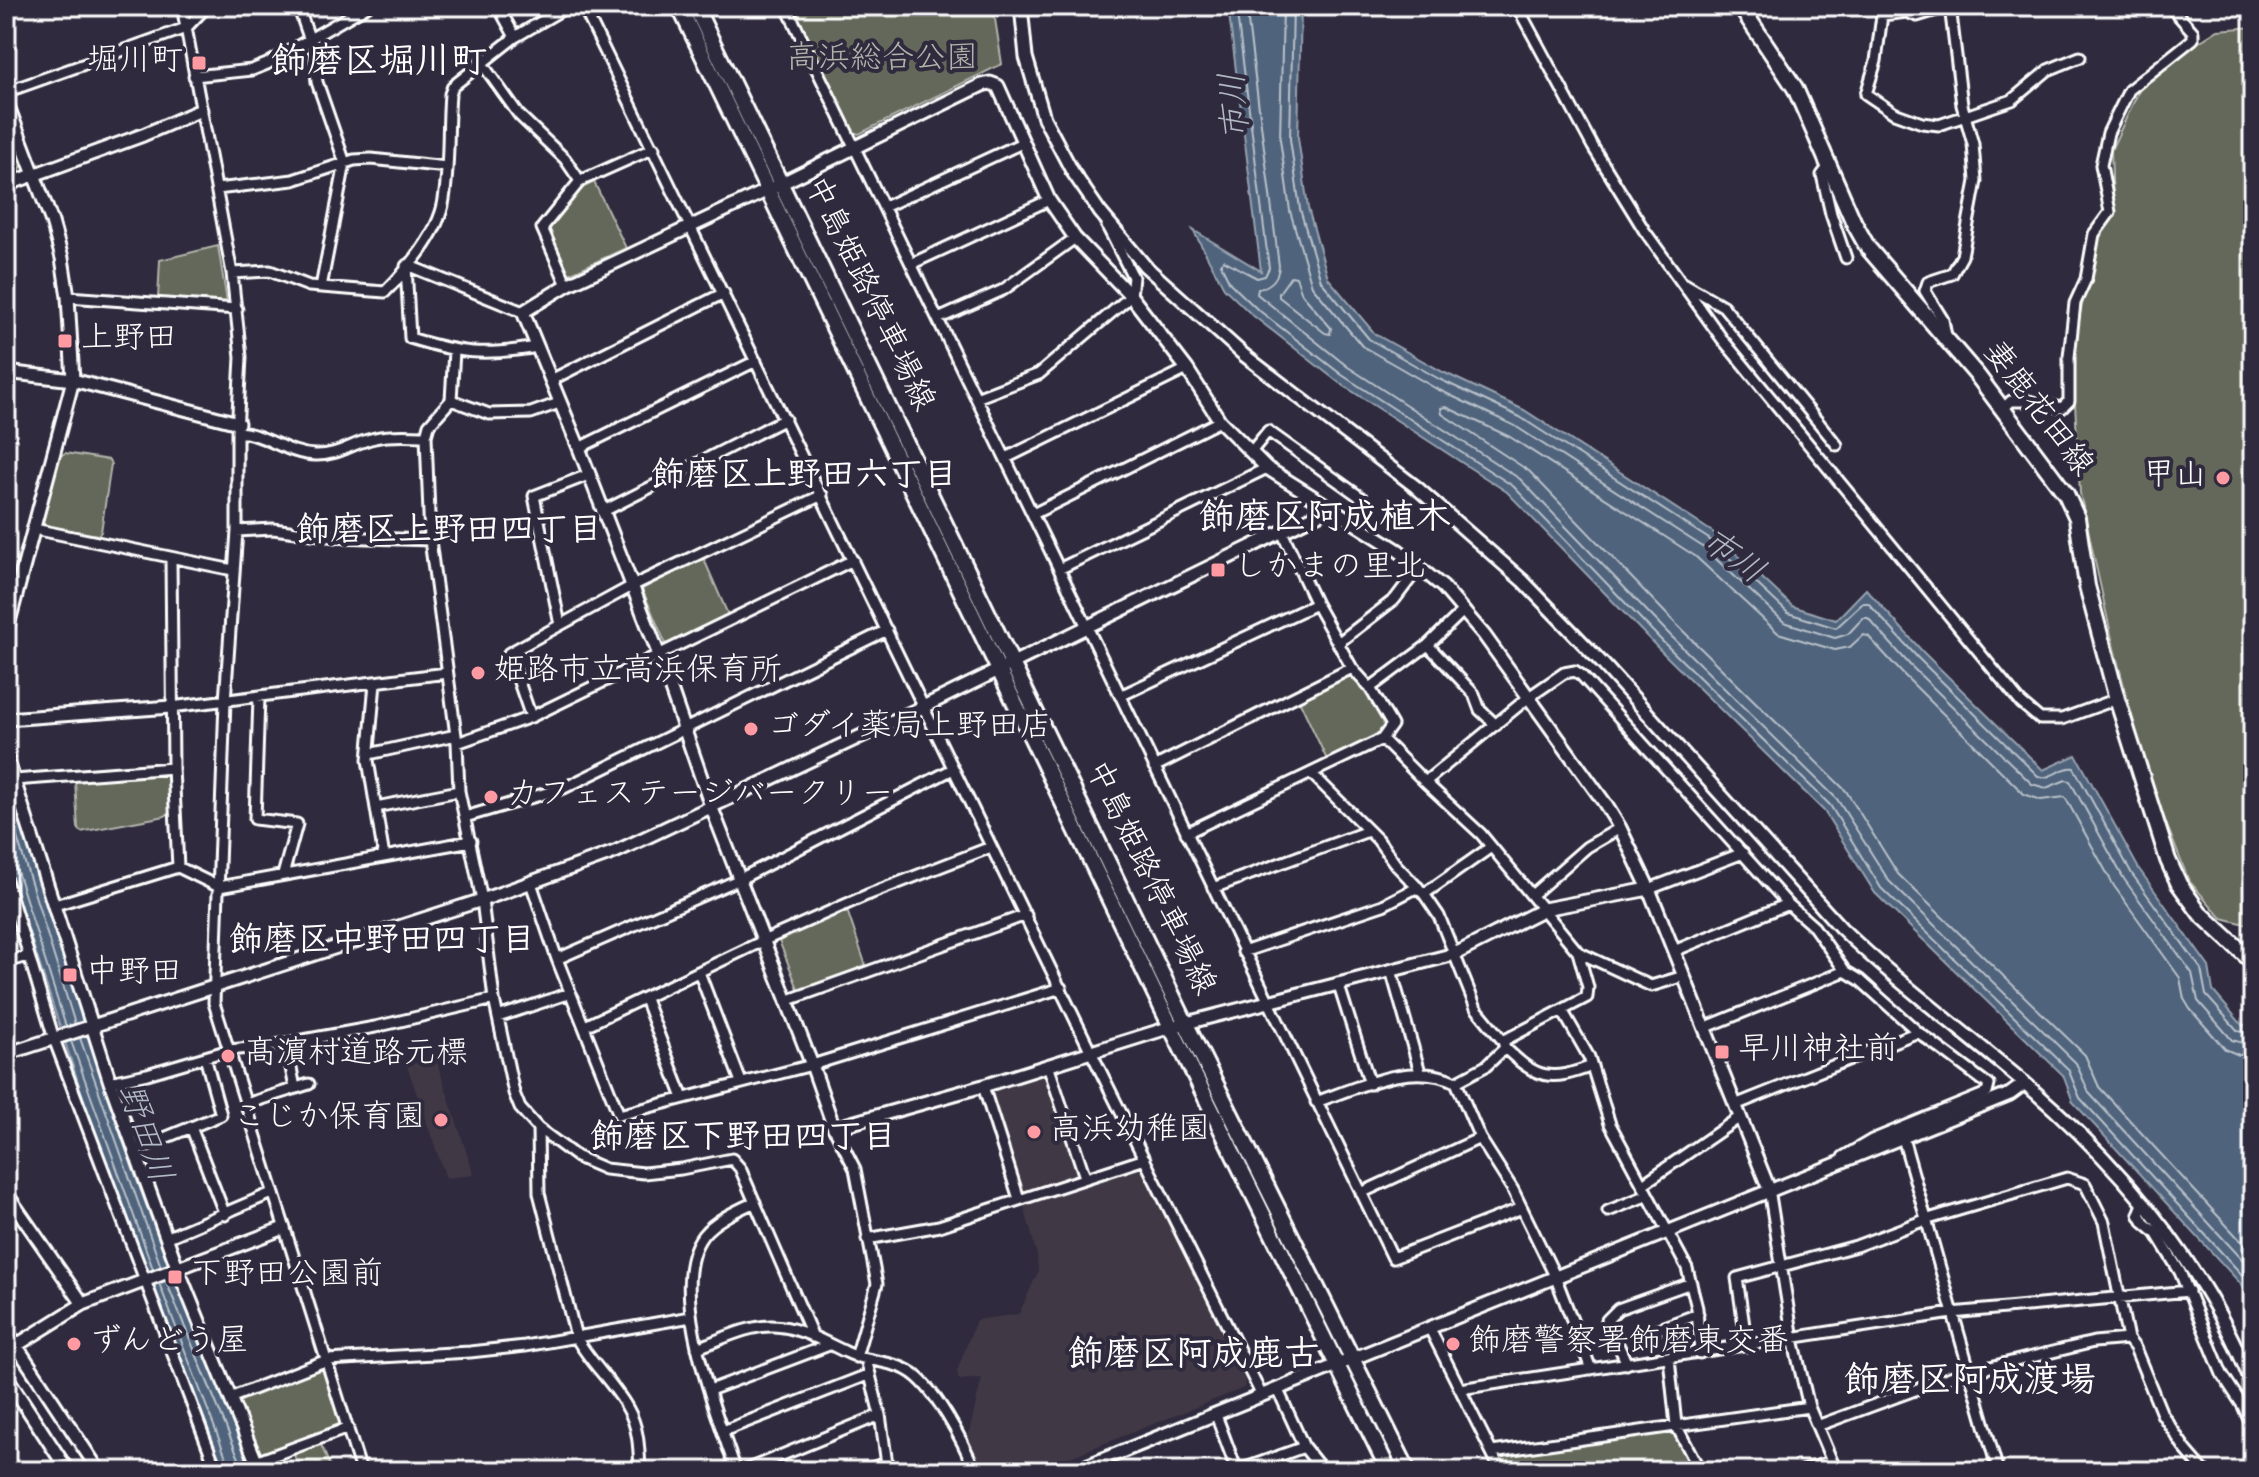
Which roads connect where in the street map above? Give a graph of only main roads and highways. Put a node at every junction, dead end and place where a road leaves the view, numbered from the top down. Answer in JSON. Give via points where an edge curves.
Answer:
{"nodes":[{"id":1,"x":679,"y":6,"type":"edge"},
{"id":2,"x":695,"y":6,"type":"edge"},
{"id":3,"x":1740,"y":6,"type":"edge"},
{"id":4,"x":2253,"y":962,"type":"edge"},
{"id":5,"x":1179,"y":1026,"type":"junction"},
{"id":6,"x":1389,"y":1471,"type":"edge"},
{"id":7,"x":1408,"y":1471,"type":"edge"}],
"edges":[{"from":1,"to":5,"type":"main road","name":"中島姫路停車場線","via":[[998,670]]},
{"from":2,"to":5,"type":"main road","name":"中島姫路停車場線","via":[[1013,662]]},
{"from":3,"to":4,"type":"main road","name":"妻鹿花田線","via":[[1795,88],[1868,248],[1947,339],[2066,494],[2077,518],[2087,586],[2117,699],[2168,860],[2200,913]]},
{"from":5,"to":6,"type":"main road","name":"中島姫路停車場線"},
{"from":5,"to":7,"type":"main road","name":"中島姫路停車場線"}]}
